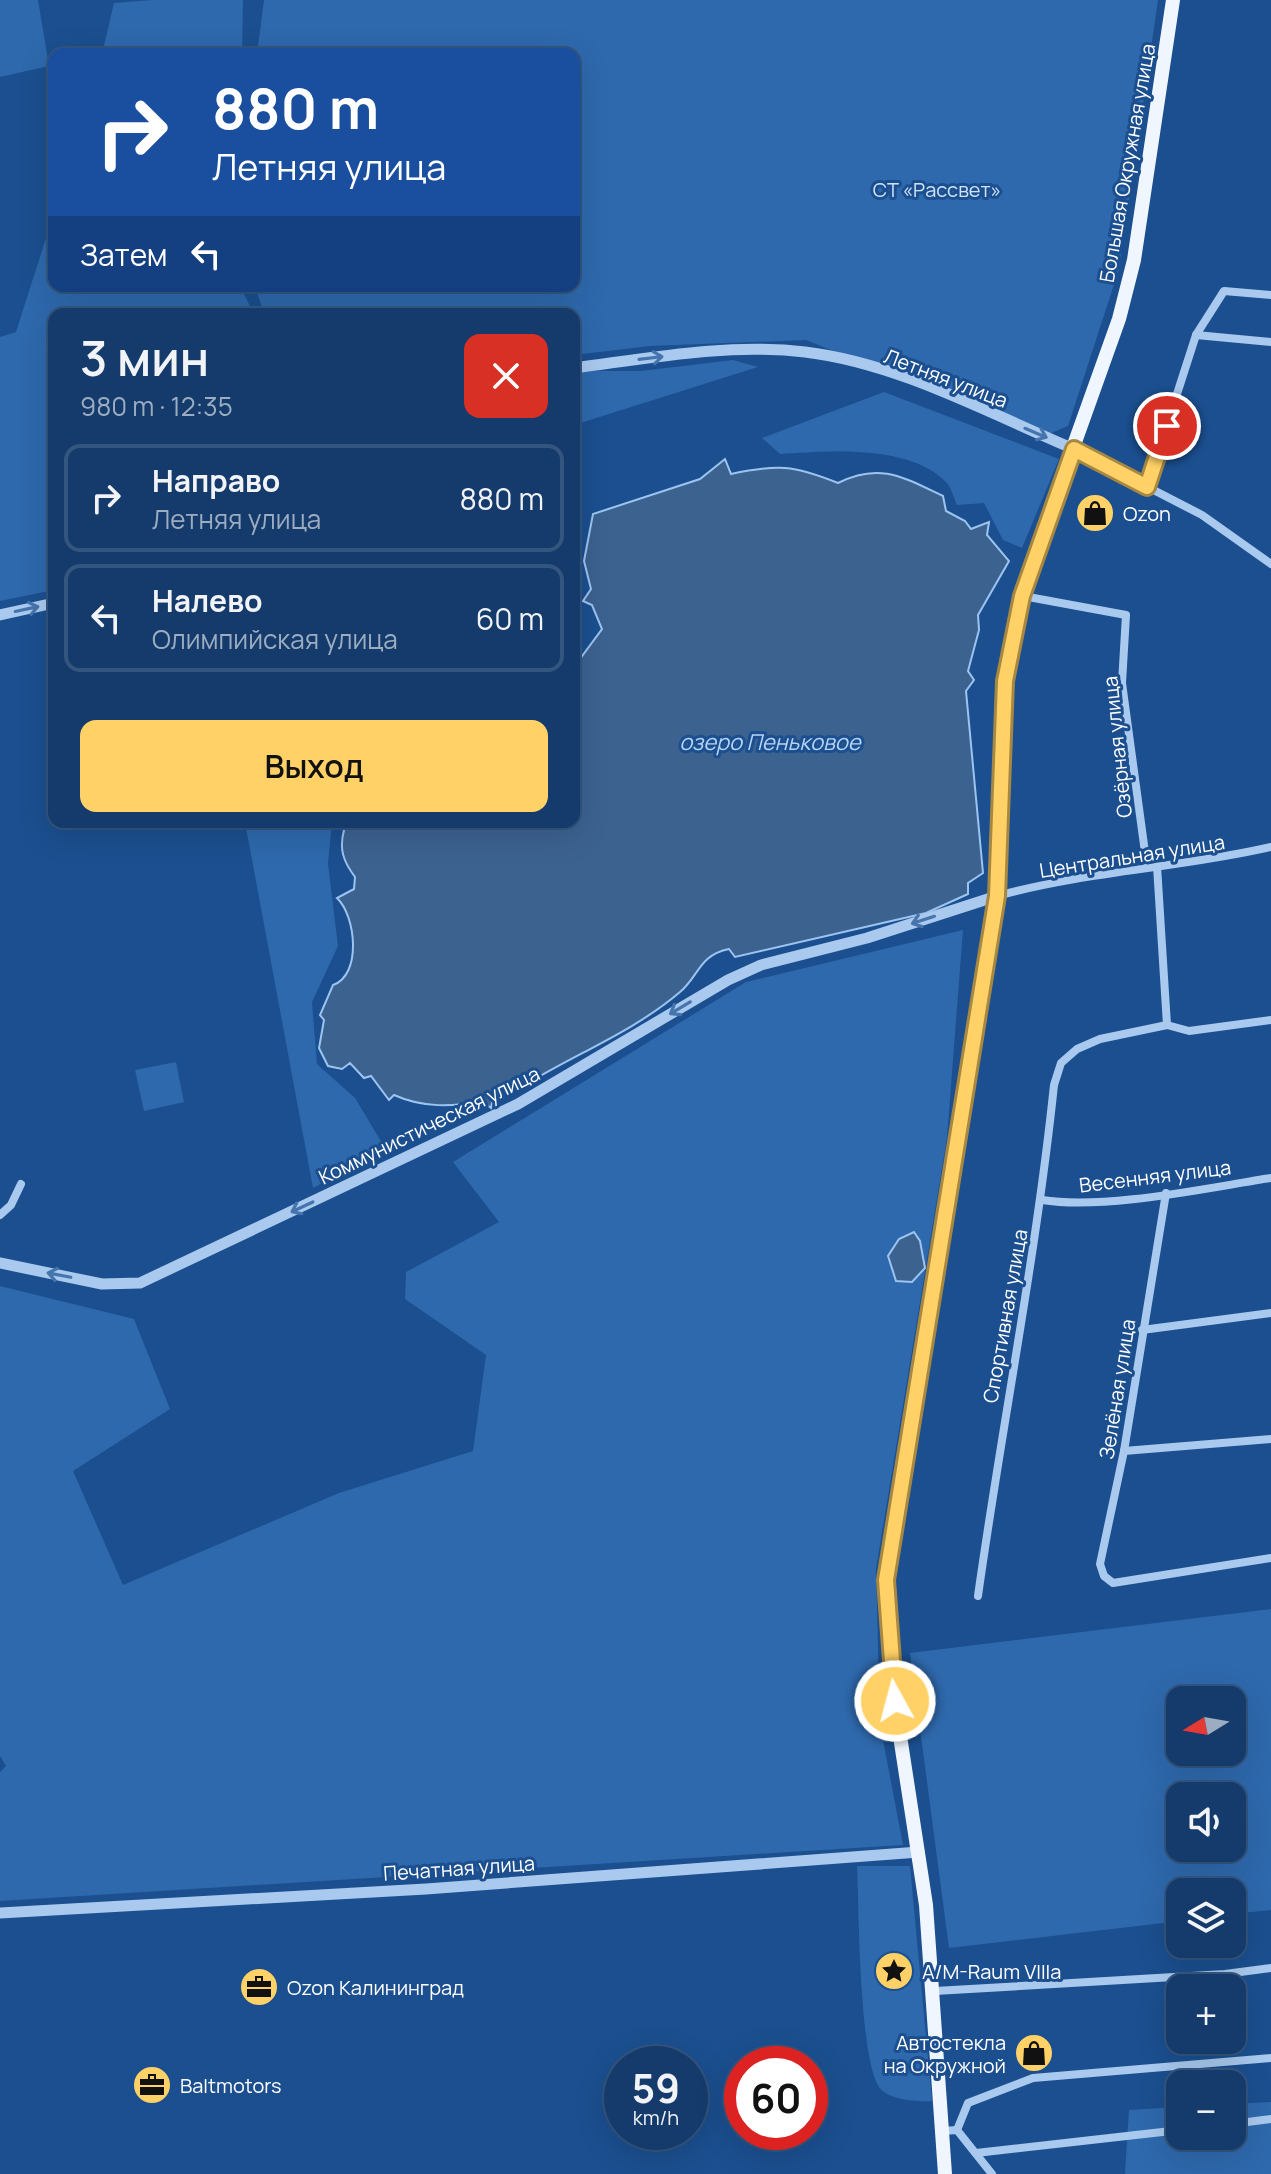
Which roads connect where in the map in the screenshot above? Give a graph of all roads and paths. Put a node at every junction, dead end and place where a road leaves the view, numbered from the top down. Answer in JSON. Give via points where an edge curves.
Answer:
{"nodes":[{"id":1,"x":1173,"y":0,"type":"edge"},
{"id":2,"x":1271,"y":295,"type":"edge"},
{"id":3,"x":1196,"y":335,"type":"junction"},
{"id":4,"x":1271,"y":342,"type":"edge"},
{"id":5,"x":580,"y":367,"type":"edge"},
{"id":6,"x":1074,"y":449,"type":"junction"},
{"id":7,"x":1147,"y":487,"type":"junction"},
{"id":8,"x":1271,"y":564,"type":"edge"},
{"id":9,"x":1022,"y":596,"type":"junction"},
{"id":10,"x":48,"y":604,"type":"edge"},
{"id":11,"x":0,"y":615,"type":"edge"},
{"id":12,"x":1271,"y":847,"type":"edge"},
{"id":13,"x":1152,"y":867,"type":"junction"},
{"id":14,"x":997,"y":896,"type":"junction"},
{"id":15,"x":1271,"y":1020,"type":"edge"},
{"id":16,"x":1167,"y":1025,"type":"junction"},
{"id":17,"x":1271,"y":1178,"type":"edge"},
{"id":18,"x":21,"y":1184,"type":"dead end"},
{"id":19,"x":1166,"y":1193,"type":"junction"},
{"id":20,"x":1042,"y":1200,"type":"junction"},
{"id":21,"x":0,"y":1215,"type":"edge"},
{"id":22,"x":0,"y":1263,"type":"edge"},
{"id":23,"x":1271,"y":1313,"type":"edge"},
{"id":24,"x":1142,"y":1330,"type":"junction"},
{"id":25,"x":1271,"y":1439,"type":"edge"},
{"id":26,"x":1124,"y":1451,"type":"junction"},
{"id":27,"x":1271,"y":1558,"type":"edge"},
{"id":28,"x":978,"y":1596,"type":"dead end"},
{"id":29,"x":919,"y":1852,"type":"junction"},
{"id":30,"x":0,"y":1913,"type":"edge"},
{"id":31,"x":1271,"y":1968,"type":"edge"},
{"id":32,"x":935,"y":1991,"type":"junction"},
{"id":33,"x":1271,"y":2058,"type":"edge"},
{"id":34,"x":1271,"y":2119,"type":"edge"},
{"id":35,"x":1246,"y":2122,"type":"edge"},
{"id":36,"x":950,"y":2130,"type":"junction"},
{"id":37,"x":1166,"y":2132,"type":"edge"},
{"id":38,"x":976,"y":2153,"type":"junction"},
{"id":39,"x":945,"y":2174,"type":"edge"},
{"id":40,"x":992,"y":2174,"type":"edge"}],
"edges":[{"from":1,"to":6,"type":"main road","name":"Большая Окружная улица","via":[[1134,260]]},
{"from":2,"to":3,"type":"street","via":[[1224,291]]},
{"from":3,"to":4,"type":"street"},
{"from":3,"to":7,"type":"street"},
{"from":5,"to":6,"type":"street","name":"Летняя улица","one_way":true,"via":[[723,349],[806,352],[898,375]]},
{"from":6,"to":7,"type":"street","name":"Летняя улица"},
{"from":6,"to":9,"type":"main road","name":"Большая Окружная улица"},
{"from":7,"to":8,"type":"street","name":"Летняя улица","via":[[1202,515]]},
{"from":9,"to":13,"type":"street","name":"Озёрная улица","via":[[1122,612],[1127,622],[1122,683]]},
{"from":9,"to":14,"type":"main road","name":"Большая Окружная улица","via":[[1005,681]]},
{"from":11,"to":10,"type":"street","one_way":true},
{"from":12,"to":13,"type":"street","name":"Центральная улица"},
{"from":13,"to":14,"type":"street","name":"Центральная улица"},
{"from":13,"to":16,"type":"street","name":"Озёрная улица"},
{"from":14,"to":22,"type":"street","name":"Коммунистическая улица","one_way":true,"via":[[761,965],[518,1104],[140,1283],[102,1284]]},
{"from":14,"to":29,"type":"main road","name":"Большая Окружная улица","via":[[886,1580],[890,1671]]},
{"from":15,"to":16,"type":"street","via":[[1189,1031]]},
{"from":16,"to":20,"type":"street","name":"Спортивная улица","via":[[1100,1039],[1061,1063]]},
{"from":17,"to":19,"type":"street","name":"Весенняя улица"},
{"from":18,"to":21,"type":"street"},
{"from":19,"to":20,"type":"street","name":"Весенняя улица","via":[[1063,1203]]},
{"from":19,"to":24,"type":"street","name":"Зелёная улица"},
{"from":20,"to":28,"type":"street","name":"Спортивная улица"},
{"from":23,"to":24,"type":"street"},
{"from":24,"to":26,"type":"street","name":"Зелёная улица"},
{"from":25,"to":26,"type":"street"},
{"from":26,"to":27,"type":"street","name":"Зелёная улица","via":[[1100,1564],[1113,1583]]},
{"from":29,"to":30,"type":"street","name":"Печатная улица","via":[[426,1889]]},
{"from":29,"to":32,"type":"main road","name":"Большая Окружная улица"},
{"from":31,"to":32,"type":"street"},
{"from":32,"to":36,"type":"main road","name":"Большая Окружная улица"},
{"from":33,"to":36,"type":"street","via":[[1033,2078],[968,2103]]},
{"from":34,"to":35,"type":"street"},
{"from":36,"to":38,"type":"street"},
{"from":36,"to":39,"type":"main road","name":"Большая Окружная улица"},
{"from":37,"to":38,"type":"street"},
{"from":38,"to":40,"type":"street"}]}
